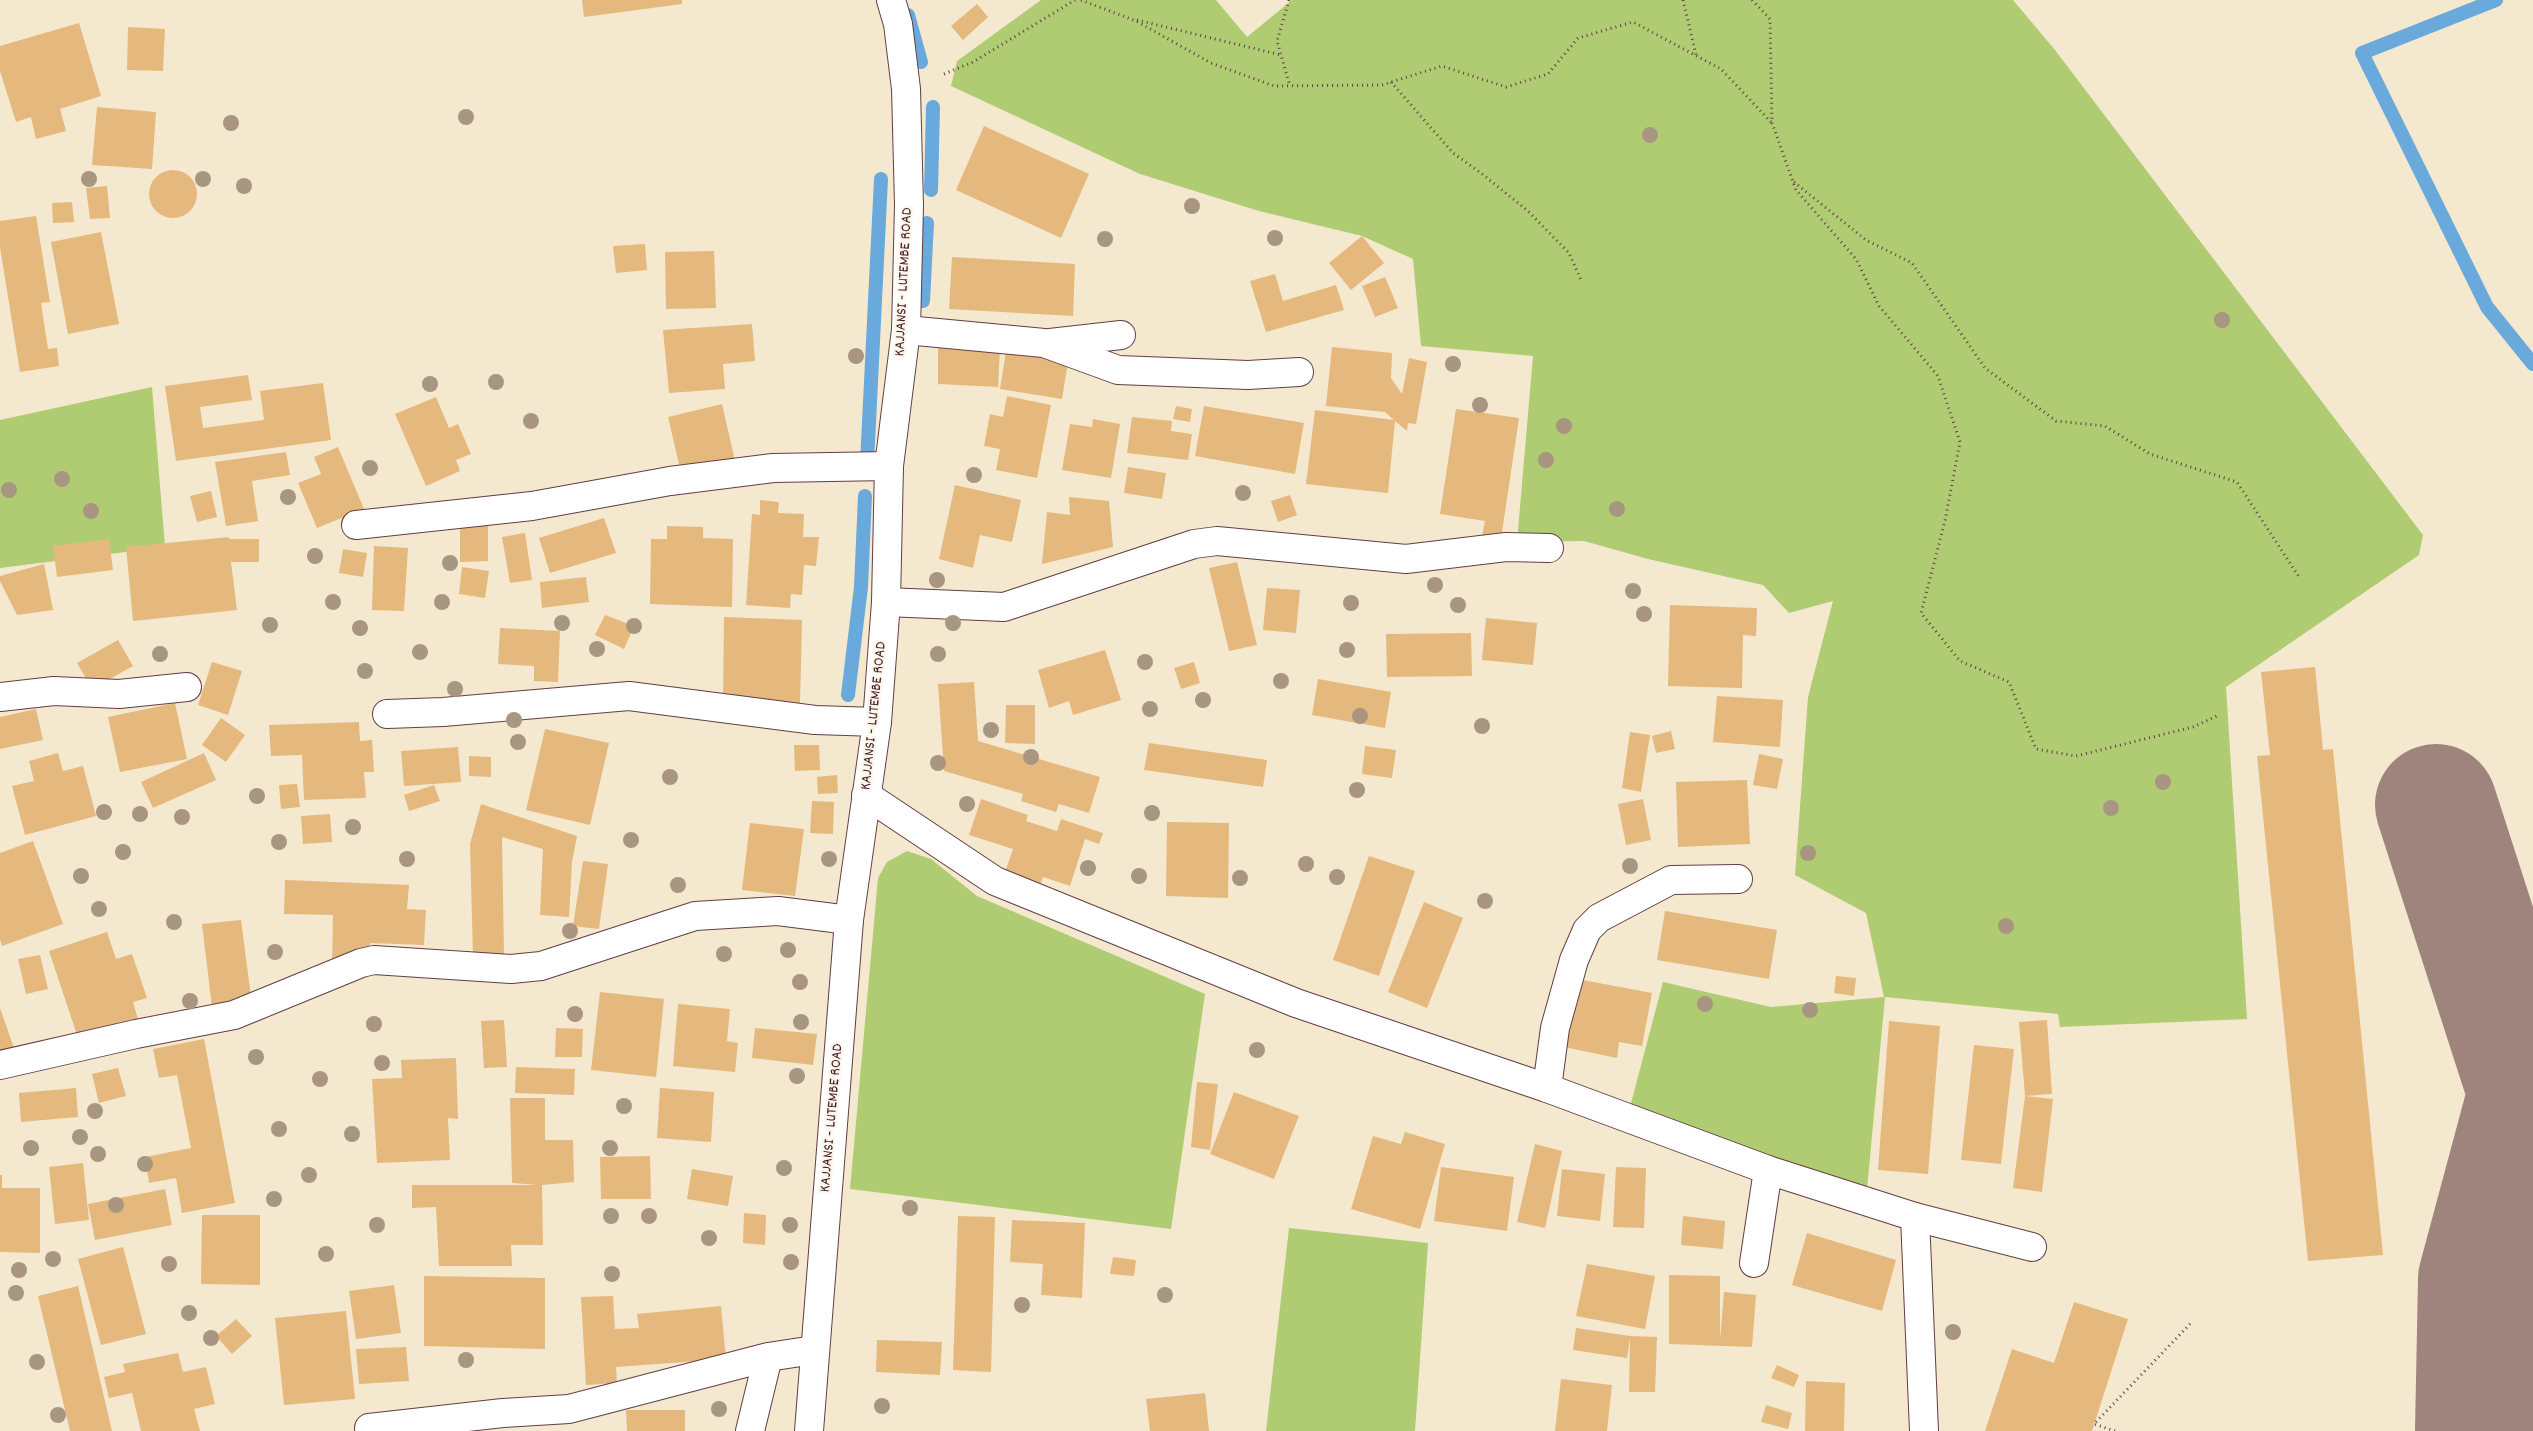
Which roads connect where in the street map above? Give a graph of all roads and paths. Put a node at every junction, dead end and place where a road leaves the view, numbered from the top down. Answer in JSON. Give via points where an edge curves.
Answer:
{"nodes":[{"id":1,"x":891,"y":0,"type":"edge"},
{"id":2,"x":1075,"y":0,"type":"edge"},
{"id":3,"x":1080,"y":0,"type":"edge"},
{"id":4,"x":1289,"y":0,"type":"edge"},
{"id":5,"x":1683,"y":0,"type":"edge"},
{"id":6,"x":1752,"y":0,"type":"edge"},
{"id":7,"x":1126,"y":18,"type":"junction"},
{"id":8,"x":1281,"y":55,"type":"junction"},
{"id":9,"x":1697,"y":56,"type":"junction"},
{"id":10,"x":1391,"y":82,"type":"junction"},
{"id":11,"x":1290,"y":86,"type":"junction"},
{"id":12,"x":906,"y":89,"type":"junction"},
{"id":13,"x":1772,"y":123,"type":"junction"},
{"id":14,"x":1793,"y":181,"type":"junction"},
{"id":15,"x":1581,"y":280,"type":"dead end"},
{"id":16,"x":906,"y":330,"type":"junction"},
{"id":17,"x":1121,"y":335,"type":"dead end"},
{"id":18,"x":1044,"y":344,"type":"junction"},
{"id":19,"x":1299,"y":372,"type":"dead end"},
{"id":20,"x":889,"y":466,"type":"junction"},
{"id":21,"x":356,"y":525,"type":"dead end"},
{"id":22,"x":1549,"y":548,"type":"dead end"},
{"id":23,"x":2299,"y":577,"type":"dead end"},
{"id":24,"x":886,"y":602,"type":"junction"},
{"id":25,"x":187,"y":687,"type":"dead end"},
{"id":26,"x":0,"y":697,"type":"edge"},
{"id":27,"x":387,"y":714,"type":"dead end"},
{"id":28,"x":2219,"y":715,"type":"dead end"},
{"id":29,"x":877,"y":722,"type":"junction"},
{"id":30,"x":866,"y":795,"type":"junction"},
{"id":31,"x":1738,"y":879,"type":"dead end"},
{"id":32,"x":849,"y":920,"type":"junction"},
{"id":33,"x":0,"y":1066,"type":"edge"},
{"id":34,"x":1547,"y":1088,"type":"junction"},
{"id":35,"x":1768,"y":1170,"type":"junction"},
{"id":36,"x":1915,"y":1217,"type":"junction"},
{"id":37,"x":2032,"y":1247,"type":"dead end"},
{"id":38,"x":1754,"y":1263,"type":"dead end"},
{"id":39,"x":2191,"y":1323,"type":"dead end"},
{"id":40,"x":814,"y":1350,"type":"junction"},
{"id":41,"x":768,"y":1358,"type":"junction"},
{"id":42,"x":368,"y":1428,"type":"dead end"},
{"id":43,"x":750,"y":1431,"type":"edge"},
{"id":44,"x":809,"y":1431,"type":"edge"},
{"id":45,"x":1924,"y":1431,"type":"edge"},
{"id":46,"x":2115,"y":1431,"type":"edge"}],
"edges":[{"from":1,"to":12,"type":"street","name":"KAJJANSI - LUTEMBE ROAD","via":[[898,24]]},
{"from":2,"to":12,"type":"path","via":[[973,62]]},
{"from":3,"to":7,"type":"path"},
{"from":4,"to":8,"type":"path","via":[[1277,42]]},
{"from":5,"to":9,"type":"path"},
{"from":6,"to":13,"type":"path","via":[[1770,19]]},
{"from":7,"to":8,"type":"path"},
{"from":7,"to":11,"type":"path","via":[[1211,63],[1274,86]]},
{"from":8,"to":11,"type":"path"},
{"from":9,"to":10,"type":"path","via":[[1633,22],[1578,38],[1548,74],[1506,87],[1442,66]]},
{"from":9,"to":13,"type":"path","via":[[1721,69]]},
{"from":10,"to":11,"type":"path","via":[[1382,85]]},
{"from":10,"to":15,"type":"path","via":[[1453,153],[1528,211],[1569,253]]},
{"from":12,"to":16,"type":"street","name":"KAJJANSI - LUTEMBE ROAD","via":[[909,205]]},
{"from":13,"to":14,"type":"path"},
{"from":14,"to":23,"type":"path","via":[[1866,240],[1912,263],[1985,368],[2056,421],[2105,426],[2150,454],[2237,482]]},
{"from":14,"to":28,"type":"path","via":[[1796,190],[1856,258],[1879,306],[1938,376],[1960,442],[1945,521],[1921,613],[1960,661],[2010,682],[2036,749],[2076,756],[2193,727]]},
{"from":16,"to":18,"type":"street"},
{"from":16,"to":20,"type":"street","name":"KAJJANSI - LUTEMBE ROAD"},
{"from":17,"to":18,"type":"street"},
{"from":18,"to":19,"type":"street","via":[[1118,370],[1248,375]]},
{"from":20,"to":21,"type":"street","via":[[774,468],[670,481],[532,506]]},
{"from":20,"to":24,"type":"street","name":"KAJJANSI - LUTEMBE ROAD"},
{"from":22,"to":24,"type":"street","via":[[1506,547],[1406,559],[1217,541],[1194,544],[1004,607]]},
{"from":24,"to":29,"type":"street","name":"KAJJANSI - LUTEMBE ROAD"},
{"from":25,"to":26,"type":"street","via":[[118,694],[54,691]]},
{"from":27,"to":29,"type":"street","via":[[629,696],[815,720]]},
{"from":29,"to":30,"type":"street","name":"KAJJANSI - LUTEMBE ROAD"},
{"from":30,"to":32,"type":"street","name":"KAJJANSI - LUTEMBE ROAD"},
{"from":30,"to":34,"type":"street","via":[[995,881],[1296,1003]]},
{"from":31,"to":34,"type":"street","via":[[1671,880],[1599,918],[1587,930],[1574,960],[1556,1028]]},
{"from":32,"to":33,"type":"street","via":[[778,911],[695,916],[541,966],[511,969],[374,960],[234,1016],[136,1034]]},
{"from":32,"to":40,"type":"street","name":"KAJJANSI - LUTEMBE ROAD"},
{"from":34,"to":35,"type":"street"},
{"from":35,"to":36,"type":"street"},
{"from":35,"to":38,"type":"street"},
{"from":36,"to":37,"type":"street"},
{"from":36,"to":45,"type":"street"},
{"from":39,"to":46,"type":"path","via":[[2094,1424]]},
{"from":40,"to":41,"type":"street"},
{"from":40,"to":44,"type":"street","name":"KAJJANSI - LUTEMBE ROAD"},
{"from":41,"to":42,"type":"street","via":[[570,1409]]},
{"from":41,"to":43,"type":"street"}]}
